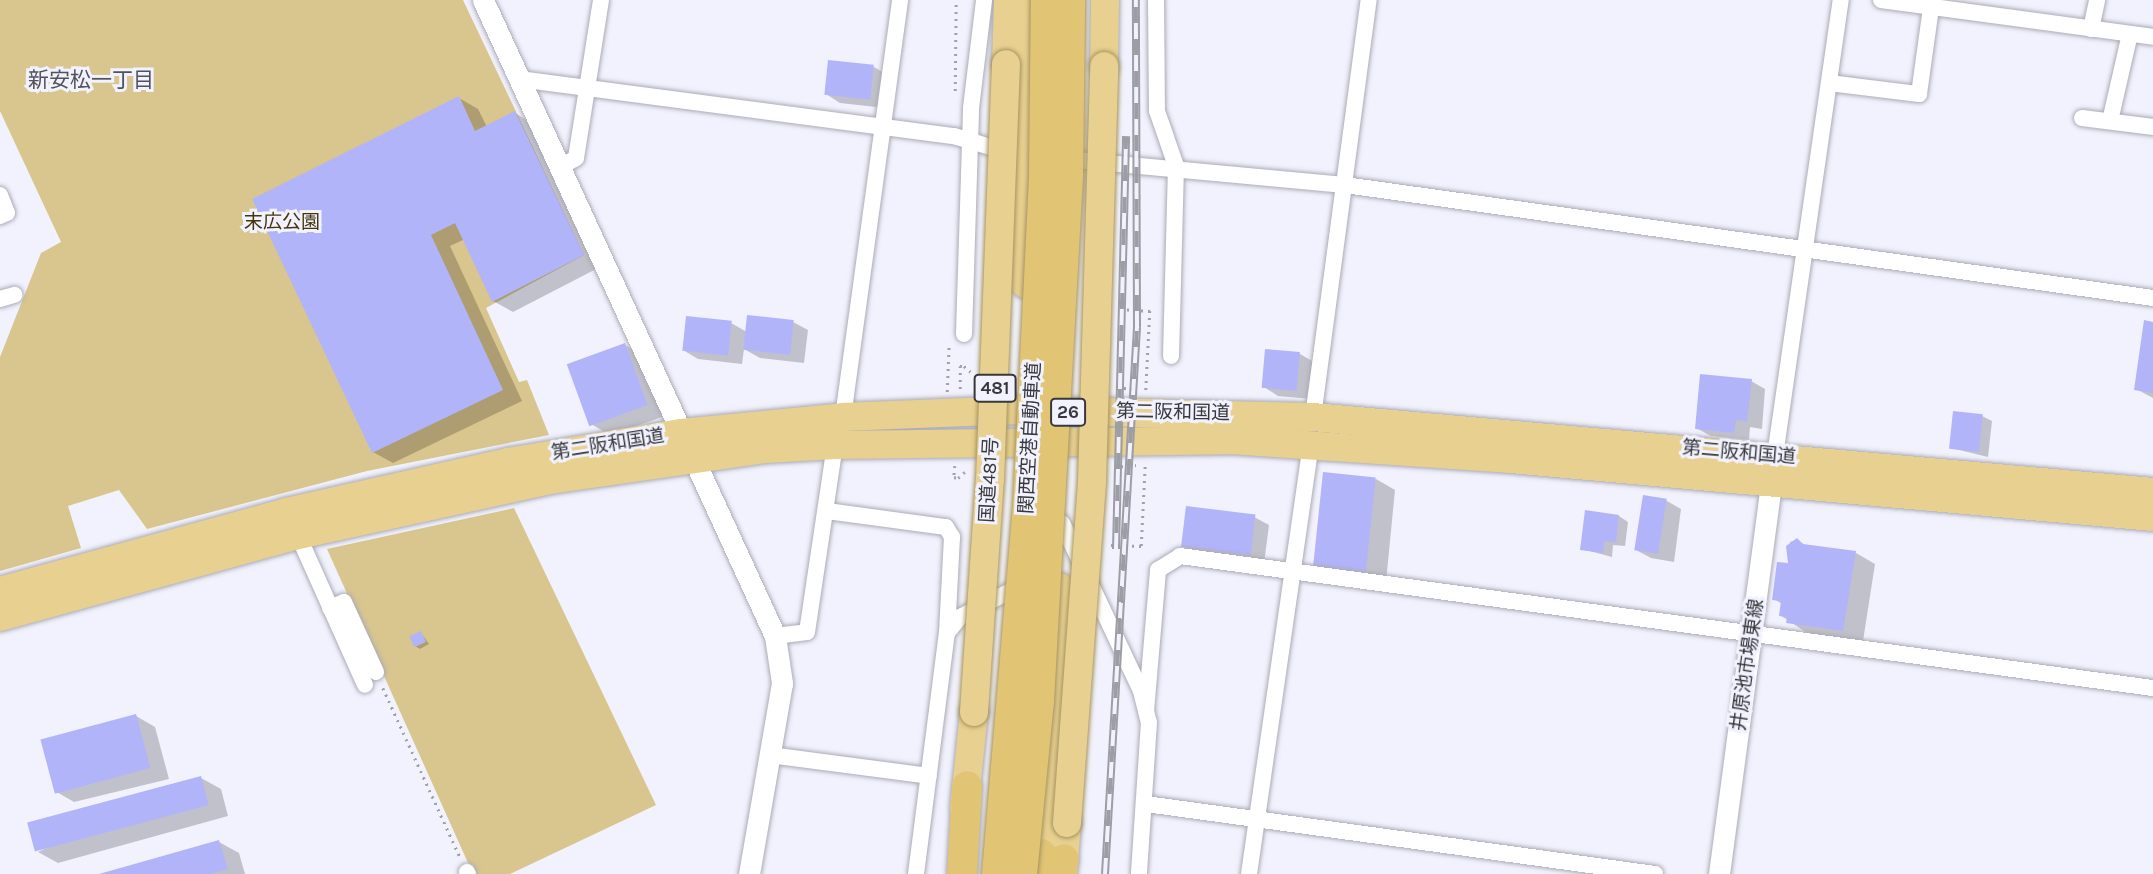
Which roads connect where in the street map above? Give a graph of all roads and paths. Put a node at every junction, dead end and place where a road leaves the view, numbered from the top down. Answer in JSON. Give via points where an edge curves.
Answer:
{"nodes":[{"id":1,"x":482,"y":0,"type":"edge"},
{"id":2,"x":601,"y":0,"type":"edge"},
{"id":3,"x":900,"y":0,"type":"edge"},
{"id":4,"x":984,"y":0,"type":"edge"},
{"id":5,"x":1008,"y":0,"type":"edge"},
{"id":6,"x":1031,"y":0,"type":"edge"},
{"id":7,"x":1046,"y":0,"type":"edge"},
{"id":8,"x":1070,"y":0,"type":"edge"},
{"id":9,"x":1084,"y":0,"type":"edge"},
{"id":10,"x":1105,"y":0,"type":"edge"},
{"id":11,"x":1156,"y":0,"type":"edge"},
{"id":12,"x":1369,"y":0,"type":"edge"},
{"id":13,"x":1841,"y":0,"type":"edge"},
{"id":14,"x":1881,"y":0,"type":"edge"},
{"id":15,"x":2097,"y":0,"type":"edge"},
{"id":16,"x":1931,"y":7,"type":"junction"},
{"id":17,"x":2091,"y":29,"type":"junction"},
{"id":18,"x":2130,"y":34,"type":"junction"},
{"id":19,"x":2153,"y":37,"type":"edge"},
{"id":20,"x":519,"y":79,"type":"junction"},
{"id":21,"x":1829,"y":83,"type":"junction"},
{"id":22,"x":590,"y":87,"type":"junction"},
{"id":23,"x":2082,"y":118,"type":"dead end"},
{"id":24,"x":2110,"y":121,"type":"junction"},
{"id":25,"x":881,"y":126,"type":"junction"},
{"id":26,"x":2153,"y":127,"type":"edge"},
{"id":27,"x":970,"y":141,"type":"junction"},
{"id":28,"x":1028,"y":155,"type":"junction"},
{"id":29,"x":1077,"y":161,"type":"junction"},
{"id":30,"x":1176,"y":166,"type":"junction"},
{"id":31,"x":560,"y":167,"type":"junction"},
{"id":32,"x":1345,"y":185,"type":"junction"},
{"id":33,"x":0,"y":195,"type":"edge"},
{"id":34,"x":0,"y":216,"type":"edge"},
{"id":35,"x":1807,"y":250,"type":"junction"},
{"id":36,"x":2153,"y":298,"type":"edge"},
{"id":37,"x":1116,"y":309,"type":"dead end"},
{"id":38,"x":964,"y":334,"type":"dead end"},
{"id":39,"x":1171,"y":356,"type":"dead end"},
{"id":40,"x":964,"y":366,"type":"dead end"},
{"id":41,"x":1157,"y":391,"type":"dead end"},
{"id":42,"x":960,"y":396,"type":"dead end"},
{"id":43,"x":1021,"y":410,"type":"junction"},
{"id":44,"x":1067,"y":412,"type":"junction"},
{"id":45,"x":843,"y":417,"type":"junction"},
{"id":46,"x":1312,"y":431,"type":"junction"},
{"id":47,"x":681,"y":433,"type":"junction"},
{"id":48,"x":1019,"y":441,"type":"junction"},
{"id":49,"x":1065,"y":442,"type":"junction"},
{"id":50,"x":835,"y":445,"type":"junction"},
{"id":51,"x":955,"y":456,"type":"dead end"},
{"id":52,"x":694,"y":460,"type":"junction"},
{"id":53,"x":1157,"y":465,"type":"dead end"},
{"id":54,"x":1773,"y":470,"type":"junction"},
{"id":55,"x":958,"y":478,"type":"dead end"},
{"id":56,"x":2153,"y":492,"type":"edge"},
{"id":57,"x":827,"y":511,"type":"junction"},
{"id":58,"x":2153,"y":517,"type":"edge"},
{"id":59,"x":1062,"y":523,"type":"junction"},
{"id":60,"x":298,"y":535,"type":"junction"},
{"id":61,"x":1104,"y":545,"type":"dead end"},
{"id":62,"x":1292,"y":574,"type":"junction"},
{"id":63,"x":1012,"y":590,"type":"junction"},
{"id":64,"x":0,"y":591,"type":"edge"},
{"id":65,"x":0,"y":617,"type":"edge"},
{"id":66,"x":947,"y":633,"type":"junction"},
{"id":67,"x":1753,"y":635,"type":"junction"},
{"id":68,"x":775,"y":636,"type":"junction"},
{"id":69,"x":371,"y":678,"type":"joint"},
{"id":70,"x":2153,"y":688,"type":"edge"},
{"id":71,"x":1146,"y":711,"type":"junction"},
{"id":72,"x":770,"y":755,"type":"junction"},
{"id":73,"x":929,"y":776,"type":"junction"},
{"id":74,"x":967,"y":786,"type":"junction"},
{"id":75,"x":1146,"y":804,"type":"junction"},
{"id":76,"x":1257,"y":818,"type":"junction"},
{"id":77,"x":1047,"y":869,"type":"edge"},
{"id":78,"x":468,"y":873,"type":"edge"},
{"id":79,"x":993,"y":873,"type":"edge"},
{"id":80,"x":749,"y":874,"type":"edge"},
{"id":81,"x":916,"y":874,"type":"edge"},
{"id":82,"x":956,"y":874,"type":"edge"},
{"id":83,"x":962,"y":874,"type":"edge"},
{"id":84,"x":1139,"y":874,"type":"edge"},
{"id":85,"x":1249,"y":874,"type":"edge"},
{"id":86,"x":1655,"y":874,"type":"edge"},
{"id":87,"x":1719,"y":874,"type":"edge"}],
"edges":[{"from":1,"to":20,"type":"street"},
{"from":2,"to":22,"type":"street"},
{"from":3,"to":25,"type":"street"},
{"from":4,"to":27,"type":"street"},
{"from":5,"to":74,"type":"highway","name":"国道481号","number":"481","bridge":true,"via":[[990,480]]},
{"from":6,"to":28,"type":"highway","number":"481"},
{"from":7,"to":79,"type":"highway","name":"関西空港自動車道","bridge":true,"via":[[1044,177],[1028,505]]},
{"from":8,"to":77,"type":"highway","name":"関西空港自動車道","bridge":true,"via":[[1068,175],[1040,674]]},
{"from":9,"to":29,"type":"highway"},
{"from":10,"to":77,"type":"highway","bridge":true,"via":[[1093,481],[1067,823]]},
{"from":11,"to":30,"type":"street","via":[[1157,111]]},
{"from":12,"to":32,"type":"street"},
{"from":13,"to":21,"type":"street"},
{"from":14,"to":16,"type":"street"},
{"from":15,"to":17,"type":"street"},
{"from":16,"to":17,"type":"street"},
{"from":16,"to":21,"type":"street","via":[[1919,94]]},
{"from":17,"to":18,"type":"street"},
{"from":18,"to":19,"type":"street"},
{"from":18,"to":24,"type":"street"},
{"from":20,"to":22,"type":"street"},
{"from":20,"to":31,"type":"street"},
{"from":21,"to":35,"type":"street"},
{"from":22,"to":25,"type":"street"},
{"from":22,"to":31,"type":"street","via":[[576,158]]},
{"from":23,"to":24,"type":"street"},
{"from":24,"to":26,"type":"street"},
{"from":25,"to":27,"type":"street"},
{"from":25,"to":45,"type":"street"},
{"from":27,"to":28,"type":"street"},
{"from":27,"to":38,"type":"street"},
{"from":28,"to":29,"type":"street"},
{"from":28,"to":43,"type":"highway","number":"481"},
{"from":29,"to":30,"type":"street","via":[[1150,170]]},
{"from":29,"to":44,"type":"highway"},
{"from":30,"to":32,"type":"street"},
{"from":30,"to":39,"type":"street"},
{"from":31,"to":47,"type":"street"},
{"from":32,"to":35,"type":"street"},
{"from":32,"to":46,"type":"street"},
{"from":33,"to":34,"type":"street","via":[[7,213]]},
{"from":35,"to":36,"type":"street"},
{"from":35,"to":54,"type":"street"},
{"from":37,"to":41,"type":"path","via":[[1150,311],[1146,391]]},
{"from":40,"to":42,"type":"path"},
{"from":43,"to":44,"type":"highway","name":"第二阪和国道","number":"26"},
{"from":43,"to":45,"type":"highway","name":"第二阪和国道","number":"26"},
{"from":43,"to":48,"type":"highway","number":"481"},
{"from":44,"to":46,"type":"highway","name":"第二阪和国道","number":"26"},
{"from":44,"to":49,"type":"highway"},
{"from":45,"to":47,"type":"highway","name":"第二阪和国道","number":"26"},
{"from":46,"to":49,"type":"highway","name":"第二阪和国道","number":"26","via":[[1231,440]]},
{"from":46,"to":54,"type":"highway","name":"第二阪和国道","number":"26"},
{"from":46,"to":62,"type":"street"},
{"from":47,"to":52,"type":"street"},
{"from":47,"to":64,"type":"highway","name":"第二阪和国道","number":"26","via":[[390,487]]},
{"from":48,"to":49,"type":"highway","name":"第二阪和国道","number":"26"},
{"from":48,"to":50,"type":"highway","name":"第二阪和国道","number":"26"},
{"from":48,"to":63,"type":"highway","number":"481"},
{"from":49,"to":59,"type":"highway"},
{"from":50,"to":52,"type":"highway","name":"第二阪和国道","number":"26"},
{"from":50,"to":57,"type":"street"},
{"from":51,"to":55,"type":"path","via":[[954,477]]},
{"from":52,"to":60,"type":"highway","name":"第二阪和国道","number":"26","via":[[550,480]]},
{"from":52,"to":68,"type":"street"},
{"from":53,"to":61,"type":"path","via":[[1145,465],[1142,546]]},
{"from":54,"to":56,"type":"highway","name":"第二阪和国道","number":"26"},
{"from":54,"to":58,"type":"highway","name":"第二阪和国道","number":"26"},
{"from":54,"to":67,"type":"street","name":"井原池市場東線"},
{"from":57,"to":66,"type":"street","via":[[946,527],[952,537]]},
{"from":57,"to":68,"type":"street","via":[[807,632]]},
{"from":59,"to":71,"type":"street","via":[[1141,691]]},
{"from":59,"to":77,"type":"highway"},
{"from":60,"to":65,"type":"highway","name":"第二阪和国道","number":"26"},
{"from":60,"to":69,"type":"street","via":[[330,608]]},
{"from":62,"to":67,"type":"street"},
{"from":62,"to":71,"type":"street","via":[[1180,556],[1158,570]]},
{"from":62,"to":76,"type":"street"},
{"from":63,"to":66,"type":"street","via":[[960,617]]},
{"from":63,"to":79,"type":"highway","number":"481","via":[[1010,687]]},
{"from":66,"to":73,"type":"street"},
{"from":67,"to":70,"type":"street"},
{"from":67,"to":87,"type":"street","name":"井原池市場東線"},
{"from":68,"to":72,"type":"street","via":[[782,683]]},
{"from":69,"to":78,"type":"path"},
{"from":71,"to":75,"type":"street"},
{"from":72,"to":73,"type":"street"},
{"from":72,"to":80,"type":"street"},
{"from":73,"to":81,"type":"street"},
{"from":74,"to":82,"type":"highway","name":"国道481号","number":"481"},
{"from":74,"to":83,"type":"highway"},
{"from":75,"to":76,"type":"street"},
{"from":75,"to":84,"type":"street"},
{"from":76,"to":85,"type":"street"},
{"from":76,"to":86,"type":"street"}]}
